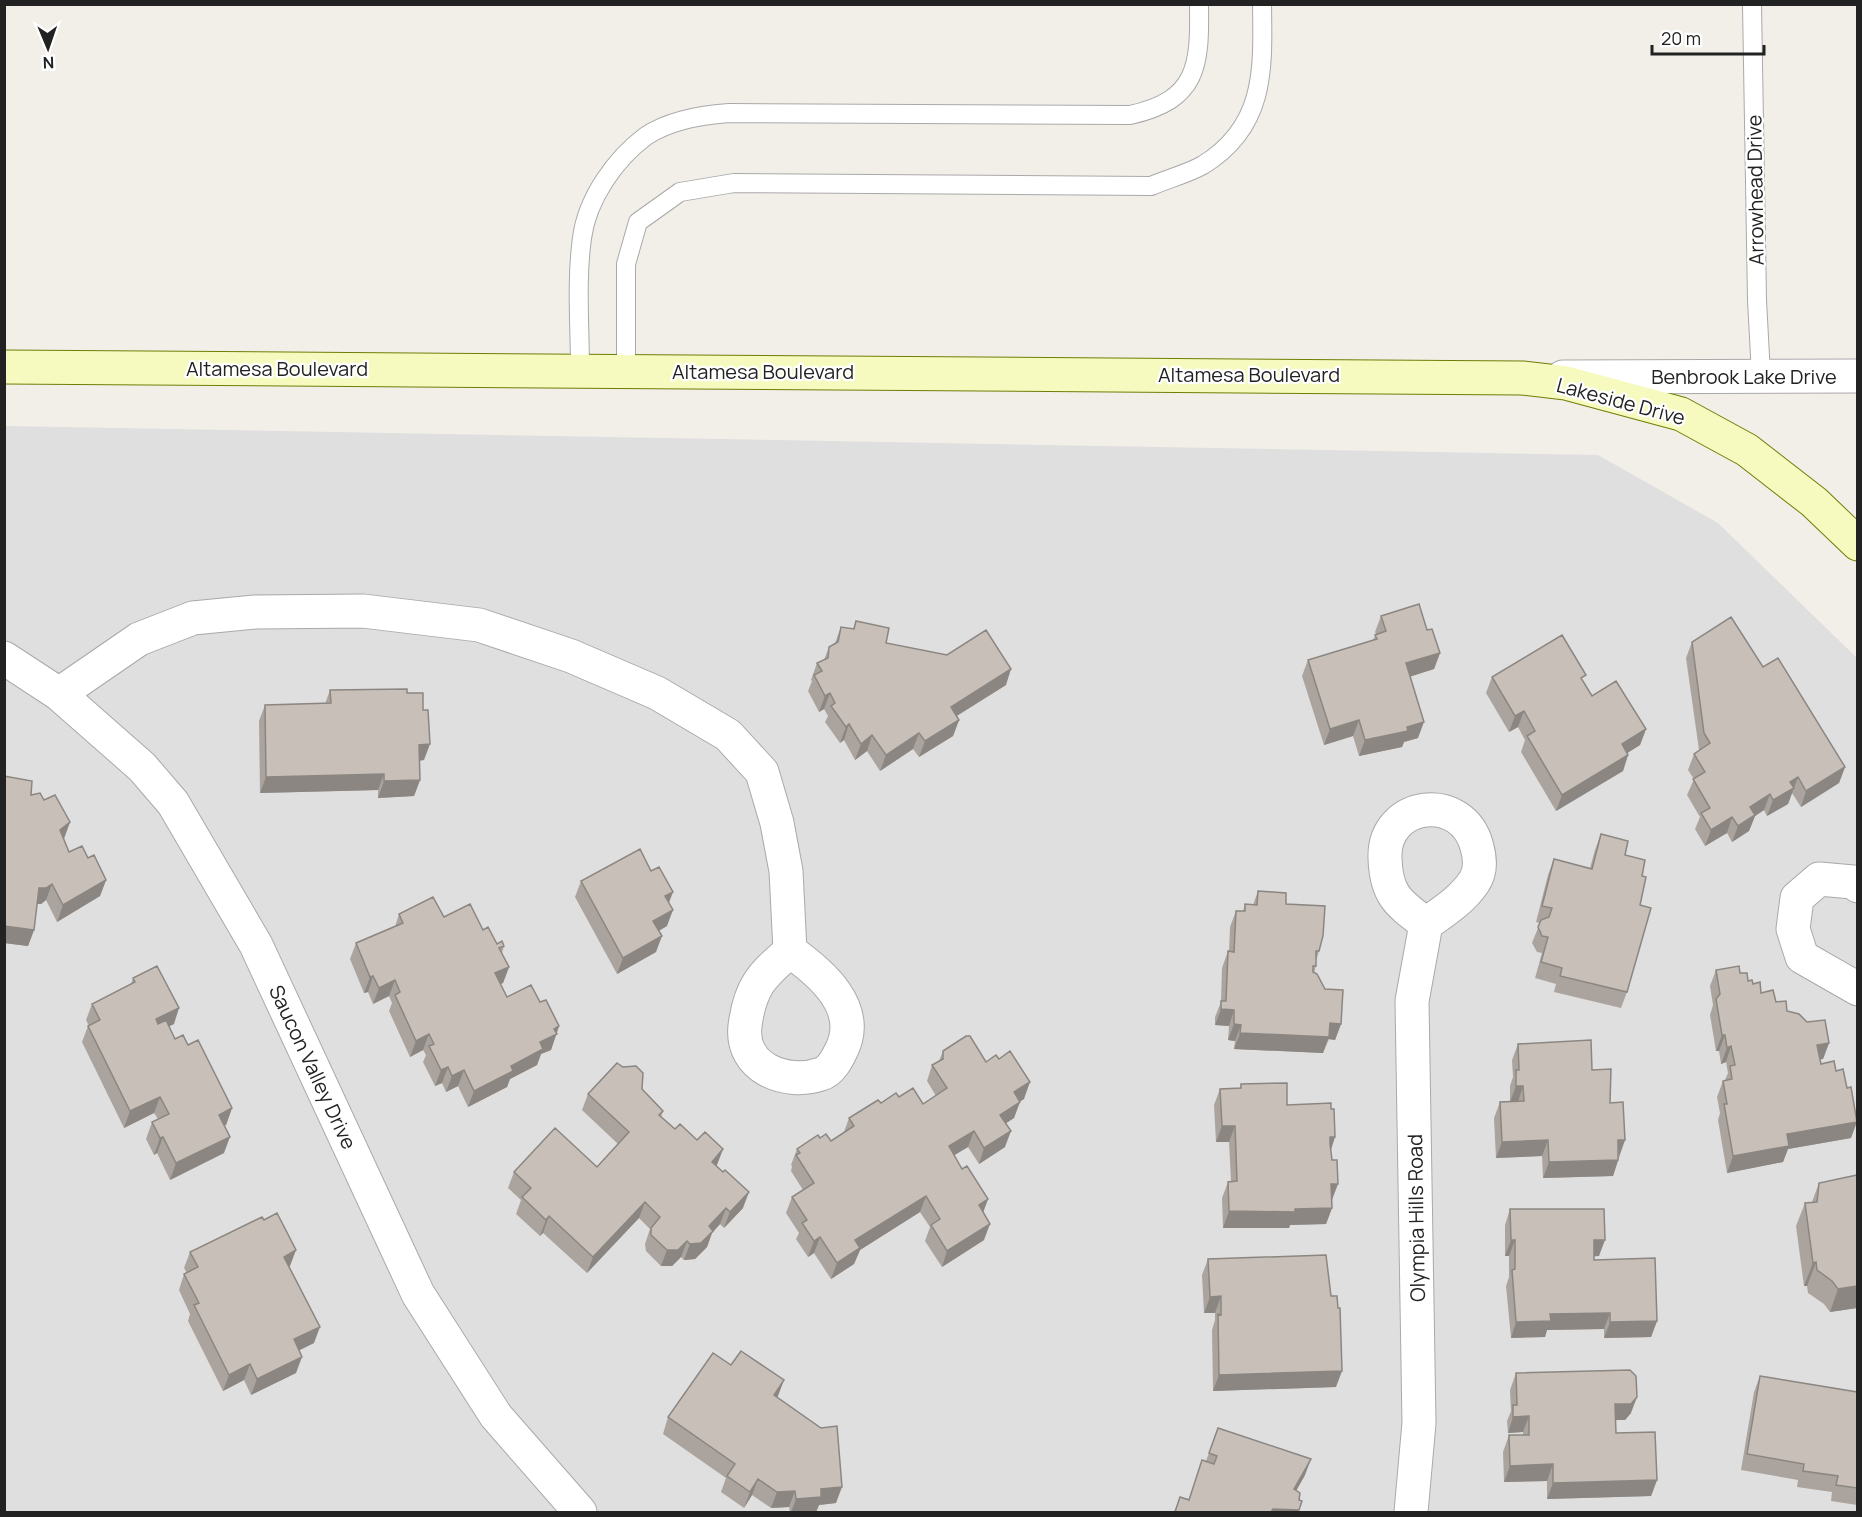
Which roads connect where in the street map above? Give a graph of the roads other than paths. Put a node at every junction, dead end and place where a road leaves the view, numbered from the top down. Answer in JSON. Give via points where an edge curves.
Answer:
{"nodes":[{"id":1,"x":1199,"y":4,"type":"edge"},
{"id":2,"x":1262,"y":4,"type":"edge"},
{"id":3,"x":1752,"y":4,"type":"edge"},
{"id":4,"x":4,"y":367,"type":"edge"},
{"id":5,"x":579,"y":370,"type":"junction"},
{"id":6,"x":626,"y":370,"type":"junction"},
{"id":7,"x":1761,"y":375,"type":"junction"},
{"id":8,"x":1857,"y":376,"type":"edge"},
{"id":9,"x":1522,"y":378,"type":"junction"},
{"id":10,"x":1857,"y":544,"type":"edge"},
{"id":11,"x":4,"y":658,"type":"edge"},
{"id":12,"x":59,"y":694,"type":"junction"},
{"id":13,"x":1857,"y":886,"type":"edge"},
{"id":14,"x":1426,"y":924,"type":"dead end"},
{"id":15,"x":790,"y":951,"type":"dead end"},
{"id":16,"x":1857,"y":989,"type":"edge"},
{"id":17,"x":579,"y":1512,"type":"edge"},
{"id":18,"x":1411,"y":1512,"type":"edge"}],
"edges":[{"from":1,"to":5,"type":"lane","via":[[1200,47],[1192,78],[1173,100],[1148,111],[1130,115],[729,113],[704,115],[647,136],[614,166],[588,214],[582,237]]},
{"from":2,"to":6,"type":"lane","via":[[1263,70],[1255,104],[1232,141],[1202,165],[1151,186],[734,183],[680,192],[638,222],[626,264]]},
{"from":3,"to":7,"type":"lane","name":"Arrowhead Drive"},
{"from":4,"to":5,"type":"street","name":"Altamesa Boulevard"},
{"from":5,"to":6,"type":"street","name":"Altamesa Boulevard"},
{"from":6,"to":9,"type":"street","name":"Altamesa Boulevard"},
{"from":7,"to":8,"type":"street","name":"Benbrook Lake Drive"},
{"from":7,"to":9,"type":"street","name":"Benbrook Lake Drive"},
{"from":9,"to":10,"type":"street","name":"Lakeside Drive","via":[[1566,383],[1681,414],[1747,450],[1814,502]]},
{"from":11,"to":12,"type":"street","name":"Saucon Valley Drive"},
{"from":12,"to":15,"type":"street","via":[[140,639],[193,618],[255,612],[363,611],[479,625],[570,656],[657,693],[728,735],[762,772],[786,871]]},
{"from":12,"to":17,"type":"street","name":"Saucon Valley Drive","via":[[142,767],[173,803],[256,945],[418,1294],[496,1416]]},
{"from":13,"to":16,"type":"street","via":[[1853,882],[1819,879],[1797,898],[1793,929],[1802,957]]},
{"from":14,"to":18,"type":"street","name":"Olympia Hills Road","via":[[1412,1001],[1419,1423]]}]}
